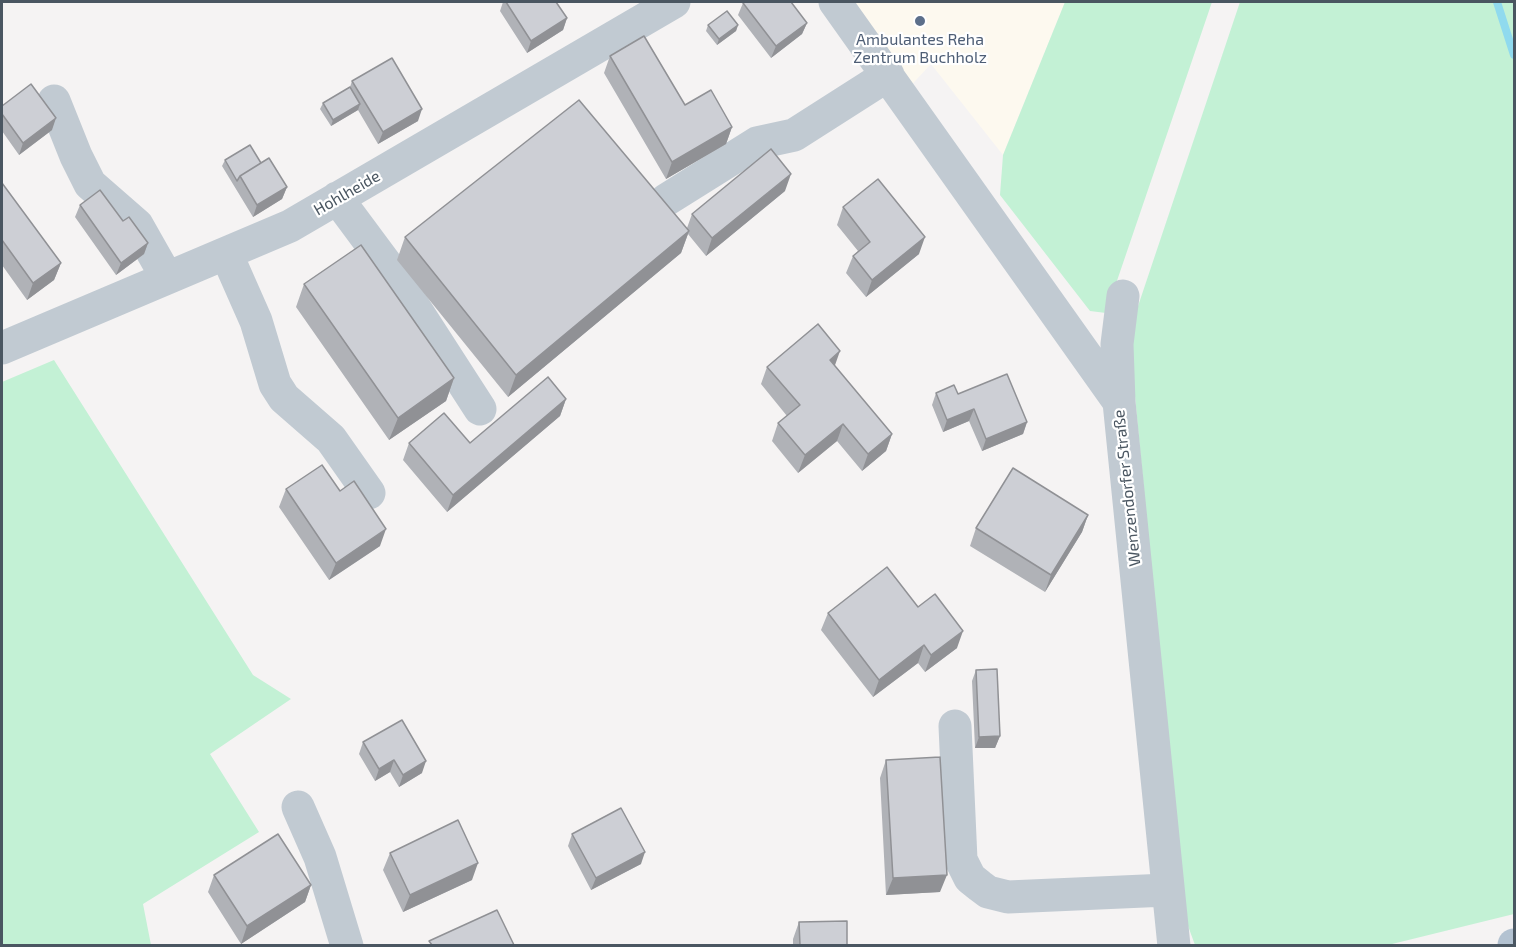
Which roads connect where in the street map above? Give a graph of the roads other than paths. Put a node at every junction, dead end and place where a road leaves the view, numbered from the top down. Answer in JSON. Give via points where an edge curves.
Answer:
{"nodes":[{"id":1,"x":674,"y":2,"type":"edge"},
{"id":2,"x":835,"y":2,"type":"edge"},
{"id":3,"x":888,"y":75,"type":"junction"},
{"id":4,"x":54,"y":101,"type":"dead end"},
{"id":5,"x":338,"y":198,"type":"junction"},
{"id":6,"x":666,"y":200,"type":"edge"},
{"id":7,"x":226,"y":253,"type":"junction"},
{"id":8,"x":166,"y":278,"type":"junction"},
{"id":9,"x":1124,"y":296,"type":"dead end"},
{"id":10,"x":2,"y":348,"type":"edge"},
{"id":11,"x":1119,"y":402,"type":"junction"},
{"id":12,"x":480,"y":409,"type":"dead end"},
{"id":13,"x":369,"y":493,"type":"dead end"},
{"id":14,"x":955,"y":726,"type":"dead end"},
{"id":15,"x":298,"y":807,"type":"dead end"},
{"id":16,"x":1169,"y":925,"type":"edge"},
{"id":17,"x":347,"y":945,"type":"edge"}],
"edges":[{"from":1,"to":5,"type":"street","name":"Hohlheide"},
{"from":2,"to":3,"type":"street","name":"Wenzendorfer Straße"},
{"from":3,"to":6,"type":"street","via":[[794,135],[757,143]]},
{"from":3,"to":11,"type":"street","name":"Wenzendorfer Straße"},
{"from":4,"to":8,"type":"street","via":[[90,184],[137,225]]},
{"from":5,"to":7,"type":"street","name":"Hohlheide","via":[[290,226]]},
{"from":5,"to":12,"type":"street","via":[[389,268]]},
{"from":7,"to":8,"type":"street","name":"Hohlheide"},
{"from":7,"to":13,"type":"street","via":[[256,321],[275,384],[284,398],[331,439]]},
{"from":8,"to":10,"type":"street","name":"Hohlheide"},
{"from":9,"to":11,"type":"street","via":[[1117,344]]},
{"from":11,"to":16,"type":"street","name":"Wenzendorfer Straße"},
{"from":14,"to":16,"type":"street","via":[[961,860],[970,878],[988,892],[1008,897]]},
{"from":15,"to":17,"type":"street","via":[[320,857]]}]}
